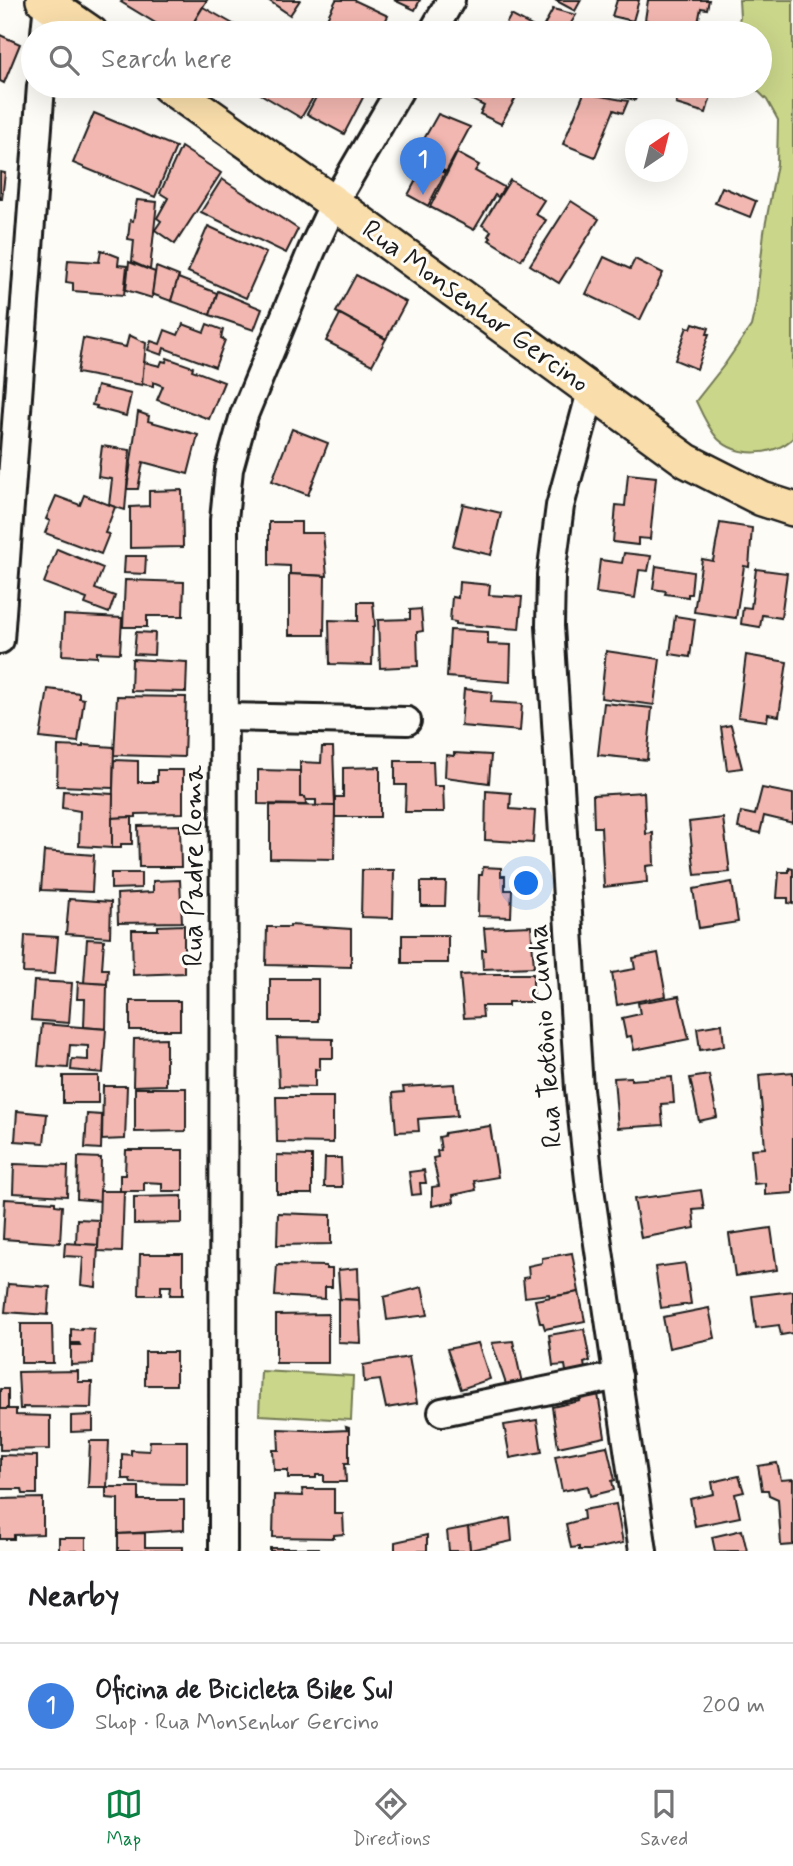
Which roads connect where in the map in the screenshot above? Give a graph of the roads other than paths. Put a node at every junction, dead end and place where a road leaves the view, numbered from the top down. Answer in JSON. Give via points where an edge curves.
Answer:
{"nodes":[{"id":1,"x":451,"y":0,"type":"edge"},
{"id":2,"x":45,"y":12,"type":"edge"},
{"id":3,"x":65,"y":21,"type":"edge"},
{"id":4,"x":439,"y":21,"type":"edge"},
{"id":5,"x":40,"y":98,"type":"edge"},
{"id":6,"x":185,"y":98,"type":"edge"},
{"id":7,"x":394,"y":98,"type":"edge"},
{"id":8,"x":334,"y":203,"type":"junction"},
{"id":9,"x":10,"y":366,"type":"edge"},
{"id":10,"x":591,"y":393,"type":"junction"},
{"id":11,"x":793,"y":509,"type":"edge"},
{"id":12,"x":0,"y":640,"type":"edge"},
{"id":13,"x":225,"y":717,"type":"junction"},
{"id":14,"x":407,"y":721,"type":"dead end"},
{"id":15,"x":618,"y":1376,"type":"junction"},
{"id":16,"x":442,"y":1412,"type":"dead end"},
{"id":17,"x":223,"y":1551,"type":"edge"},
{"id":18,"x":643,"y":1551,"type":"edge"}],
"edges":[{"from":1,"to":4,"type":"street"},
{"from":2,"to":3,"type":"main road"},
{"from":5,"to":9,"type":"street"},
{"from":6,"to":8,"type":"main road","name":"Rua Monsenhor Gercino"},
{"from":7,"to":8,"type":"street","name":"Rua Padre Roma"},
{"from":8,"to":10,"type":"main road","name":"Rua Monsenhor Gercino"},
{"from":8,"to":13,"type":"street","name":"Rua Padre Roma","via":[[244,415],[229,469],[224,520]]},
{"from":9,"to":12,"type":"street"},
{"from":10,"to":11,"type":"main road","name":"Rua Monsenhor Gercino","via":[[687,461],[749,493]]},
{"from":10,"to":15,"type":"street","name":"Rua Teotônio Cunha","via":[[560,506],[550,626],[579,1089]]},
{"from":13,"to":14,"type":"street"},
{"from":13,"to":17,"type":"street","name":"Rua Padre Roma"},
{"from":15,"to":16,"type":"street"},
{"from":15,"to":18,"type":"street","name":"Rua Teotônio Cunha"}]}
